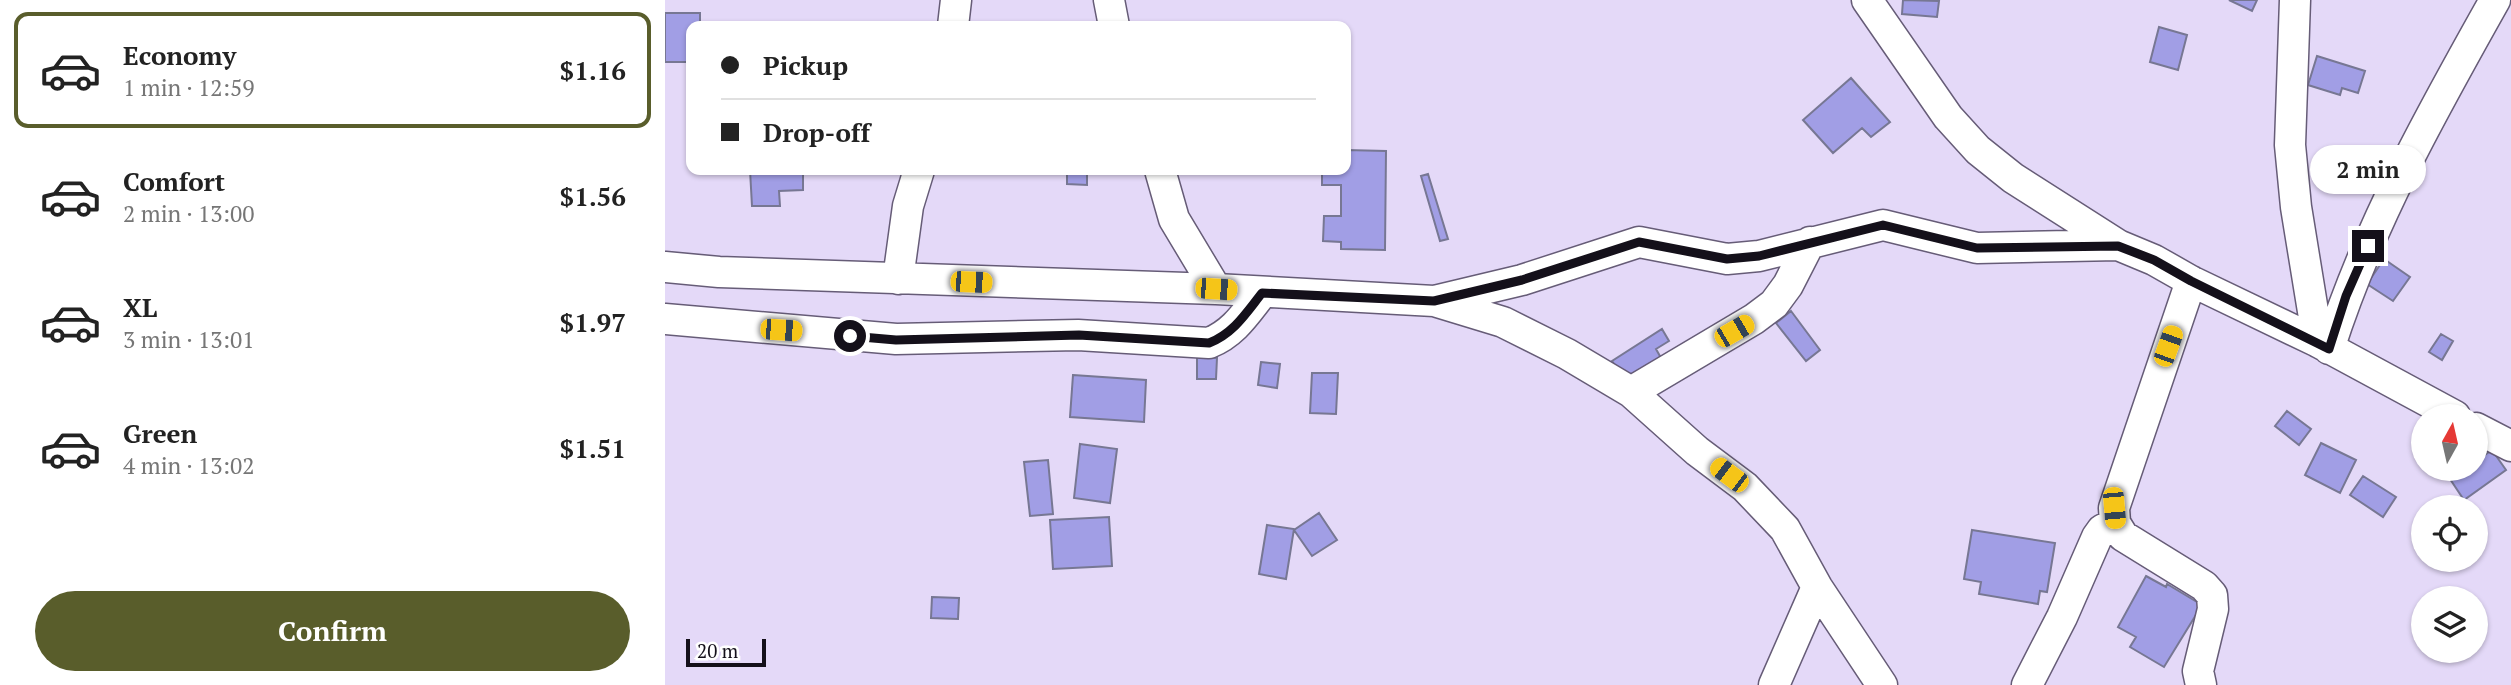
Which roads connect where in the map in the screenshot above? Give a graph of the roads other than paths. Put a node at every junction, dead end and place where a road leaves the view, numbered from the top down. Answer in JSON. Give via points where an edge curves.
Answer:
{"nodes":[{"id":1,"x":957,"y":0,"type":"edge"},
{"id":2,"x":1109,"y":0,"type":"edge"},
{"id":3,"x":1867,"y":0,"type":"edge"},
{"id":4,"x":2295,"y":0,"type":"edge"},
{"id":5,"x":2495,"y":0,"type":"edge"},
{"id":6,"x":954,"y":21,"type":"edge"},
{"id":7,"x":1113,"y":21,"type":"edge"},
{"id":8,"x":917,"y":175,"type":"edge"},
{"id":9,"x":1161,"y":175,"type":"edge"},
{"id":10,"x":1810,"y":242,"type":"junction"},
{"id":11,"x":2118,"y":246,"type":"junction"},
{"id":12,"x":665,"y":267,"type":"edge"},
{"id":13,"x":898,"y":279,"type":"junction"},
{"id":14,"x":2191,"y":281,"type":"junction"},
{"id":15,"x":1216,"y":289,"type":"junction"},
{"id":16,"x":1262,"y":293,"type":"junction"},
{"id":17,"x":1434,"y":301,"type":"junction"},
{"id":18,"x":665,"y":319,"type":"edge"},
{"id":19,"x":2323,"y":346,"type":"junction"},
{"id":20,"x":1631,"y":392,"type":"junction"},
{"id":21,"x":2432,"y":404,"type":"edge"},
{"id":22,"x":2489,"y":435,"type":"edge"},
{"id":23,"x":2511,"y":446,"type":"edge"},
{"id":24,"x":2115,"y":523,"type":"junction"},
{"id":25,"x":1817,"y":587,"type":"junction"},
{"id":26,"x":1774,"y":685,"type":"edge"},
{"id":27,"x":1882,"y":685,"type":"edge"},
{"id":28,"x":2028,"y":685,"type":"edge"},
{"id":29,"x":2201,"y":685,"type":"edge"}],
"edges":[{"from":1,"to":6,"type":"street"},
{"from":2,"to":7,"type":"street"},
{"from":3,"to":11,"type":"street","via":[[1948,117],[1978,150]]},
{"from":4,"to":19,"type":"street","via":[[2290,145],[2296,207]]},
{"from":5,"to":19,"type":"street","via":[[2402,170]]},
{"from":8,"to":13,"type":"street","via":[[908,206]]},
{"from":9,"to":15,"type":"street","via":[[1174,219]]},
{"from":10,"to":11,"type":"street","via":[[1883,225],[1977,248]]},
{"from":10,"to":17,"type":"street","via":[[1727,259],[1639,242],[1522,280]]},
{"from":10,"to":20,"type":"street","via":[[1774,304]]},
{"from":11,"to":14,"type":"street"},
{"from":12,"to":13,"type":"street"},
{"from":13,"to":15,"type":"street"},
{"from":14,"to":19,"type":"street"},
{"from":14,"to":24,"type":"street","via":[[2114,508]]},
{"from":15,"to":16,"type":"street"},
{"from":16,"to":17,"type":"street"},
{"from":16,"to":18,"type":"street","via":[[1235,327],[1209,343],[1079,335],[896,340]]},
{"from":17,"to":20,"type":"street","via":[[1503,322]]},
{"from":19,"to":21,"type":"street"},
{"from":20,"to":25,"type":"street","via":[[1745,487],[1785,529]]},
{"from":22,"to":23,"type":"street"},
{"from":24,"to":28,"type":"street","via":[[2097,537]]},
{"from":24,"to":29,"type":"street","via":[[2123,536],[2212,595],[2213,609],[2198,671]]},
{"from":25,"to":26,"type":"street"},
{"from":25,"to":27,"type":"street"}]}
